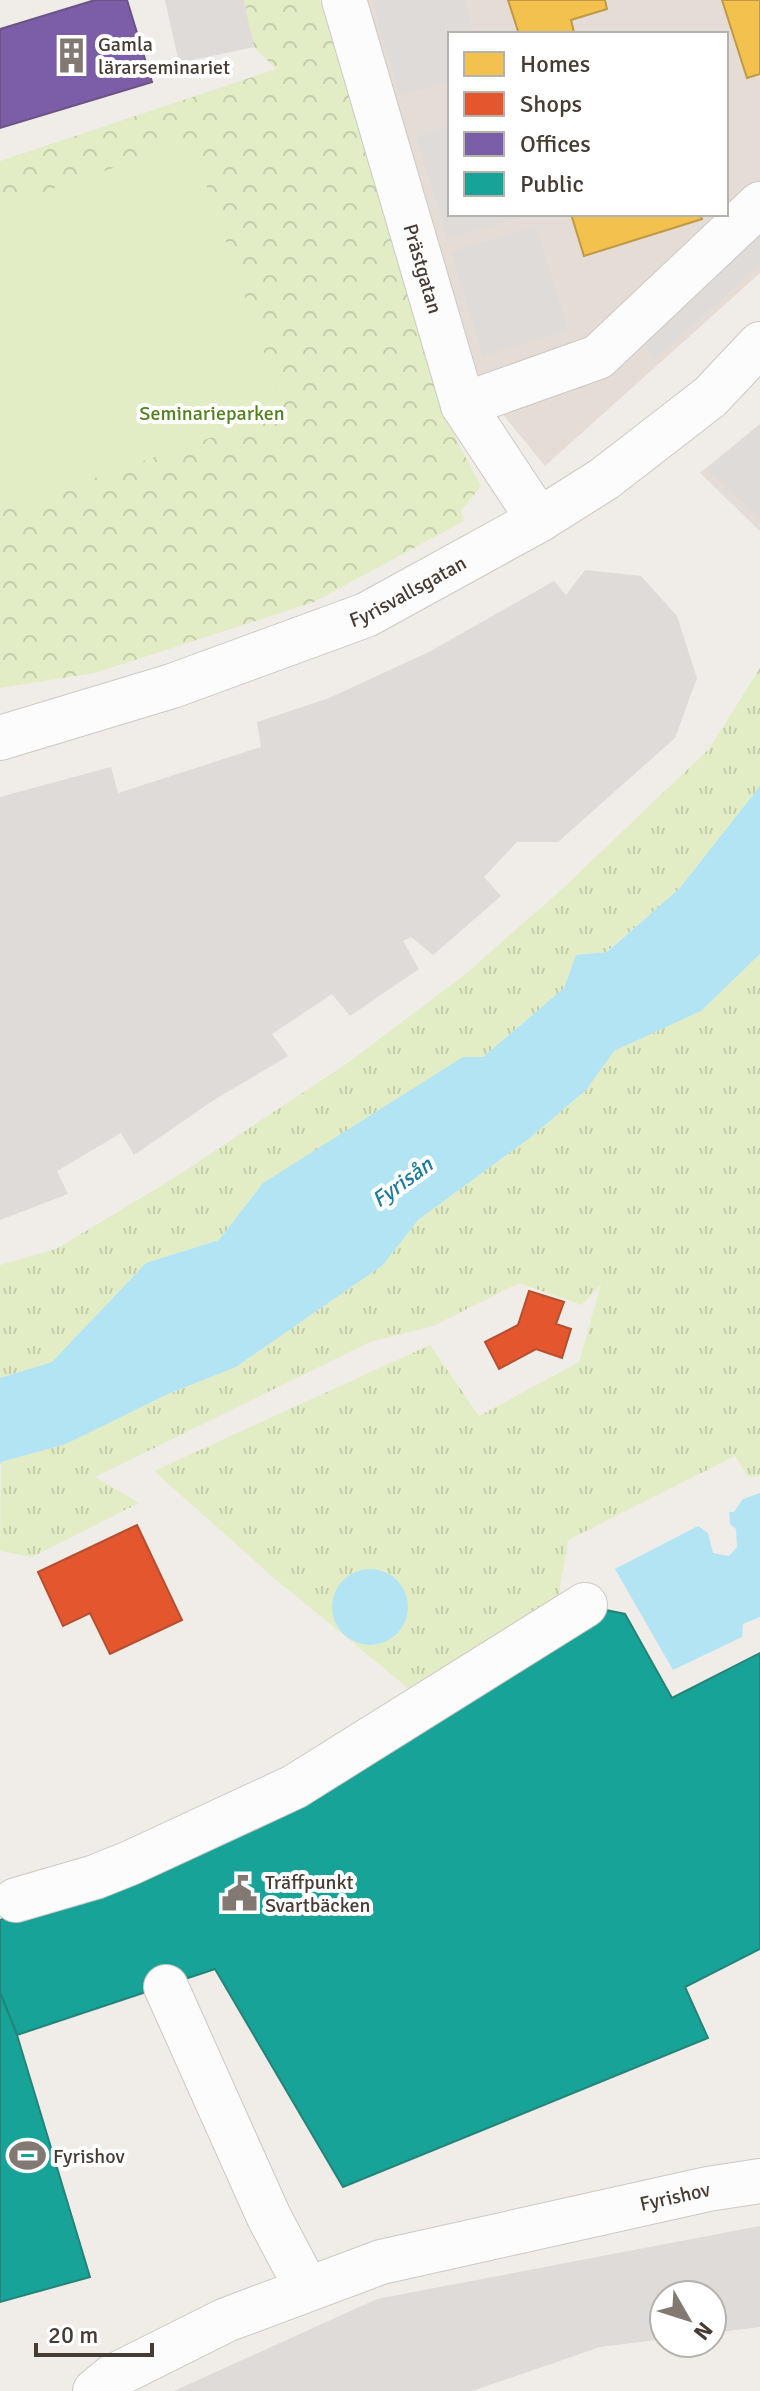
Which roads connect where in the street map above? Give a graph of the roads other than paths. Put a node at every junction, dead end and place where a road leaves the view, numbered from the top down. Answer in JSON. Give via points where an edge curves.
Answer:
{"nodes":[{"id":1,"x":344,"y":0,"type":"edge"},
{"id":2,"x":760,"y":204,"type":"edge"},
{"id":3,"x":760,"y":344,"type":"edge"},
{"id":4,"x":463,"y":405,"type":"junction"},
{"id":5,"x":539,"y":520,"type":"junction"},
{"id":6,"x":0,"y":738,"type":"edge"},
{"id":7,"x":585,"y":1605,"type":"dead end"},
{"id":8,"x":16,"y":1900,"type":"dead end"},
{"id":9,"x":166,"y":1987,"type":"dead end"},
{"id":10,"x":760,"y":2181,"type":"edge"},
{"id":11,"x":307,"y":2289,"type":"junction"},
{"id":12,"x":95,"y":2391,"type":"edge"}],
"edges":[{"from":1,"to":4,"type":"street","name":"Prästgatan","via":[[372,45],[451,306]]},
{"from":2,"to":4,"type":"street","via":[[598,357]]},
{"from":3,"to":5,"type":"street","name":"Fyrisvallsgatan","via":[[710,397],[604,479]]},
{"from":4,"to":5,"type":"street","name":"Prästgatan"},
{"from":5,"to":6,"type":"street","name":"Fyrisvallsgatan","via":[[366,615],[172,686]]},
{"from":7,"to":8,"type":"street","via":[[294,1787],[119,1867]]},
{"from":9,"to":11,"type":"street"},
{"from":10,"to":11,"type":"street","name":"Fyrishov","via":[[381,2262]]},
{"from":11,"to":12,"type":"street","name":"Fyrishov","via":[[226,2320],[112,2377]]}]}
